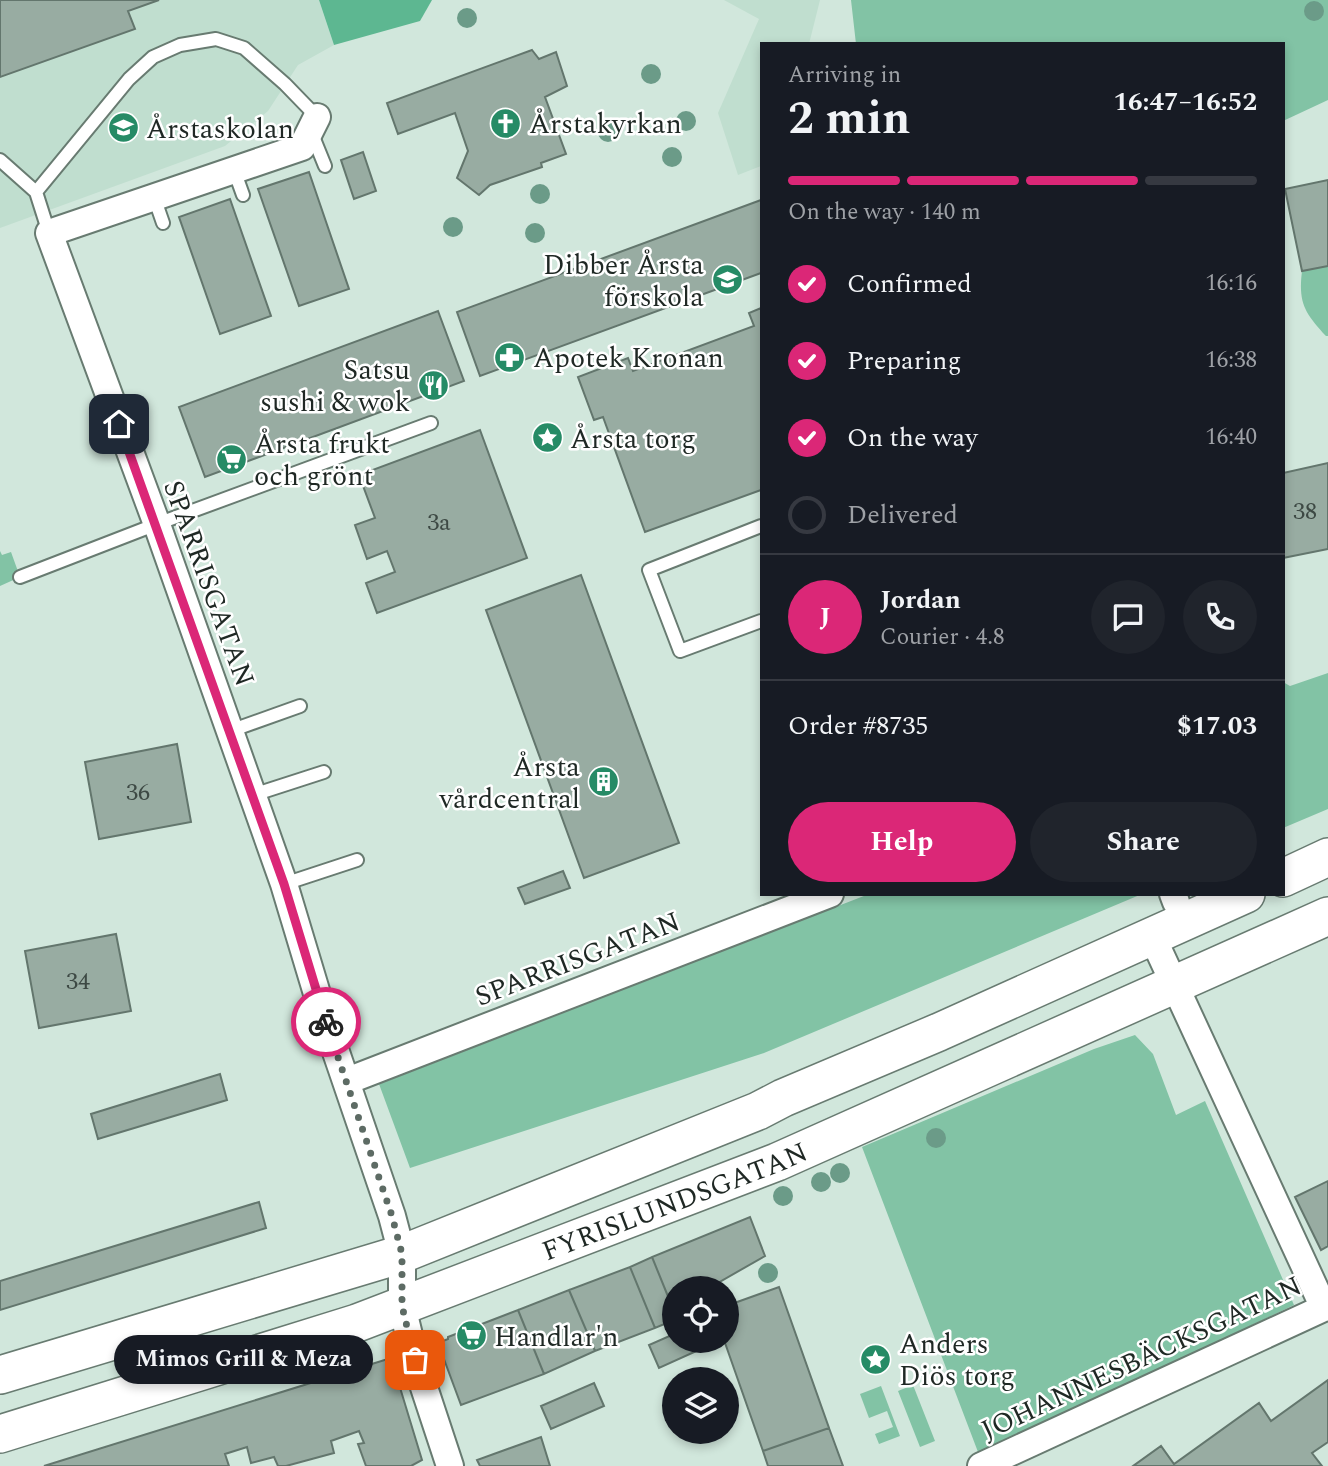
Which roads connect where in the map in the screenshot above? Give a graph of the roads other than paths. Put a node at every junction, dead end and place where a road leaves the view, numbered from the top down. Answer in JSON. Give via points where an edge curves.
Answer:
{"nodes":[{"id":1,"x":313,"y":124,"type":"junction"},
{"id":2,"x":0,"y":160,"type":"edge"},
{"id":3,"x":325,"y":166,"type":"dead end"},
{"id":4,"x":234,"y":170,"type":"junction"},
{"id":5,"x":36,"y":191,"type":"junction"},
{"id":6,"x":243,"y":195,"type":"dead end"},
{"id":7,"x":154,"y":197,"type":"junction"},
{"id":8,"x":163,"y":223,"type":"dead end"},
{"id":9,"x":49,"y":233,"type":"junction"},
{"id":10,"x":431,"y":423,"type":"dead end"},
{"id":11,"x":157,"y":524,"type":"junction"},
{"id":12,"x":760,"y":526,"type":"edge"},
{"id":13,"x":20,"y":577,"type":"dead end"},
{"id":14,"x":760,"y":621,"type":"edge"},
{"id":15,"x":300,"y":706,"type":"dead end"},
{"id":16,"x":230,"y":731,"type":"junction"},
{"id":17,"x":324,"y":772,"type":"dead end"},
{"id":18,"x":253,"y":795,"type":"junction"},
{"id":19,"x":1328,"y":857,"type":"edge"},
{"id":20,"x":357,"y":860,"type":"dead end"},
{"id":21,"x":1285,"y":877,"type":"edge"},
{"id":22,"x":284,"y":884,"type":"junction"},
{"id":23,"x":821,"y":896,"type":"edge"},
{"id":24,"x":1242,"y":896,"type":"edge"},
{"id":25,"x":1328,"y":916,"type":"edge"},
{"id":26,"x":1152,"y":936,"type":"junction"},
{"id":27,"x":1175,"y":986,"type":"junction"},
{"id":28,"x":347,"y":1081,"type":"junction"},
{"id":29,"x":402,"y":1254,"type":"junction"},
{"id":30,"x":402,"y":1306,"type":"junction"},
{"id":31,"x":1326,"y":1307,"type":"edge"},
{"id":32,"x":0,"y":1375,"type":"edge"},
{"id":33,"x":0,"y":1434,"type":"edge"},
{"id":34,"x":450,"y":1466,"type":"edge"},
{"id":35,"x":981,"y":1466,"type":"edge"}],
"edges":[{"from":1,"to":3,"type":"lane"},
{"from":1,"to":4,"type":"street","via":[[302,147]]},
{"from":1,"to":5,"type":"lane","via":[[285,84],[244,48],[216,39],[180,45],[153,57],[129,79]]},
{"from":2,"to":5,"type":"lane"},
{"from":4,"to":6,"type":"lane"},
{"from":4,"to":7,"type":"street"},
{"from":5,"to":9,"type":"lane"},
{"from":7,"to":8,"type":"lane"},
{"from":7,"to":9,"type":"street"},
{"from":9,"to":11,"type":"street","name":"SPARRISGATAN"},
{"from":10,"to":11,"type":"lane"},
{"from":11,"to":13,"type":"lane"},
{"from":11,"to":16,"type":"street","name":"SPARRISGATAN"},
{"from":12,"to":14,"type":"lane","via":[[649,570],[680,651]]},
{"from":15,"to":16,"type":"lane"},
{"from":16,"to":18,"type":"street","name":"SPARRISGATAN"},
{"from":17,"to":18,"type":"lane"},
{"from":18,"to":22,"type":"street","name":"SPARRISGATAN"},
{"from":19,"to":21,"type":"main road"},
{"from":20,"to":22,"type":"lane"},
{"from":22,"to":28,"type":"street","name":"SPARRISGATAN"},
{"from":23,"to":28,"type":"street","name":"SPARRISGATAN"},
{"from":24,"to":26,"type":"main road","name":"FYRISLUNDSGATAN"},
{"from":25,"to":27,"type":"main road","name":"FYRISLUNDSGATAN"},
{"from":26,"to":27,"type":"street"},
{"from":26,"to":29,"type":"main road","name":"FYRISLUNDSGATAN","via":[[758,1111]]},
{"from":27,"to":30,"type":"main road","name":"FYRISLUNDSGATAN","via":[[777,1162]]},
{"from":27,"to":31,"type":"street"},
{"from":28,"to":29,"type":"street","name":"SPARRISGATAN"},
{"from":29,"to":30,"type":"street","name":"SPARRISGATAN"},
{"from":29,"to":32,"type":"main road","name":"FYRISLUNDSGATAN"},
{"from":30,"to":33,"type":"main road","name":"FYRISLUNDSGATAN"},
{"from":30,"to":34,"type":"street","name":"SPARRISGATAN"},
{"from":31,"to":35,"type":"street","name":"JOHANNESBÄCKSGATAN"}]}
